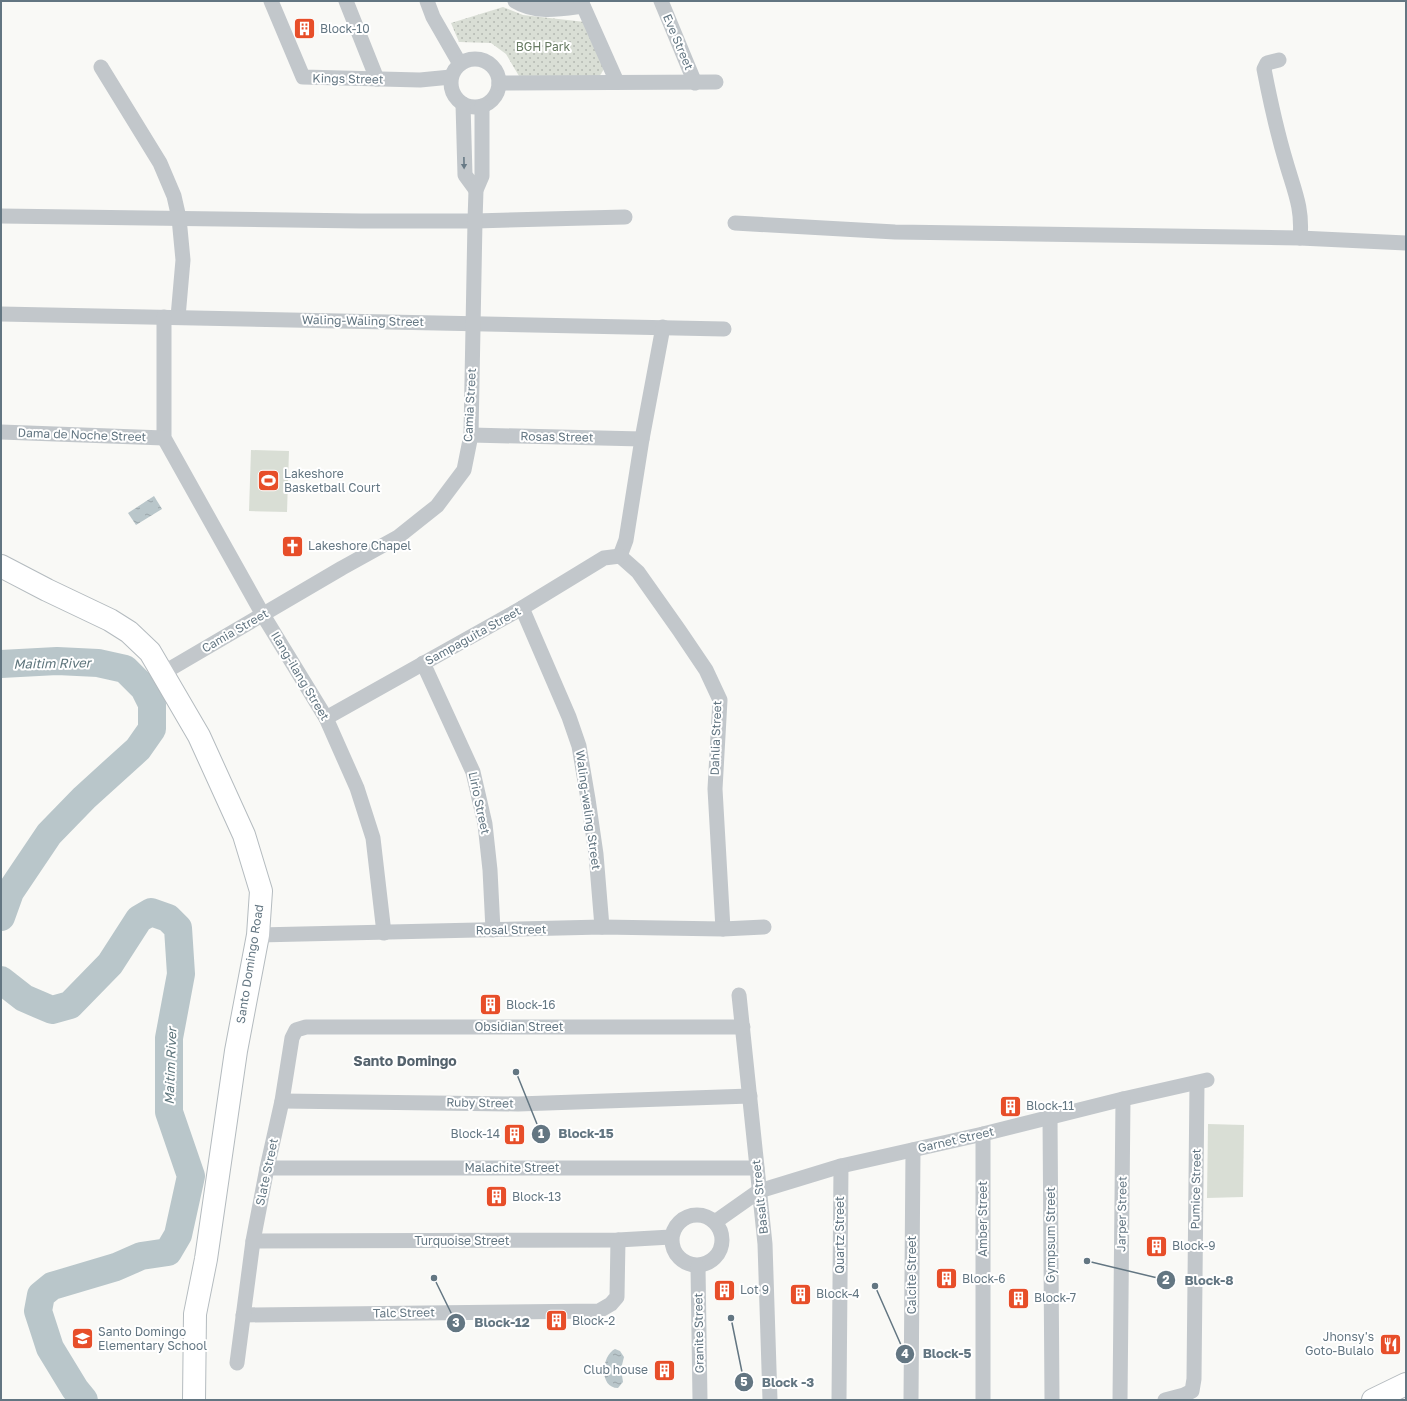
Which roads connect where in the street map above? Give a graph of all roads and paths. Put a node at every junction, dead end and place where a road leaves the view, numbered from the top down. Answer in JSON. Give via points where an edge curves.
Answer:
{"nodes":[{"id":1,"x":271,"y":1,"type":"edge"},
{"id":2,"x":346,"y":1,"type":"edge"},
{"id":3,"x":427,"y":1,"type":"edge"},
{"id":4,"x":515,"y":1,"type":"edge"},
{"id":5,"x":661,"y":1,"type":"edge"},
{"id":6,"x":582,"y":4,"type":"edge"},
{"id":7,"x":1279,"y":60,"type":"dead end"},
{"id":8,"x":101,"y":66,"type":"dead end"},
{"id":9,"x":456,"y":70,"type":"junction"},
{"id":10,"x":377,"y":79,"type":"junction"},
{"id":11,"x":617,"y":82,"type":"junction"},
{"id":12,"x":695,"y":82,"type":"junction"},
{"id":13,"x":716,"y":82,"type":"dead end"},
{"id":14,"x":499,"y":83,"type":"junction"},
{"id":15,"x":463,"y":104,"type":"junction"},
{"id":16,"x":482,"y":106,"type":"junction"},
{"id":17,"x":476,"y":190,"type":"junction"},
{"id":18,"x":1,"y":216,"type":"edge"},
{"id":19,"x":625,"y":217,"type":"dead end"},
{"id":20,"x":179,"y":218,"type":"junction"},
{"id":21,"x":475,"y":221,"type":"junction"},
{"id":22,"x":735,"y":223,"type":"dead end"},
{"id":23,"x":1300,"y":238,"type":"junction"},
{"id":24,"x":1406,"y":243,"type":"edge"},
{"id":25,"x":1,"y":314,"type":"edge"},
{"id":26,"x":171,"y":317,"type":"junction"},
{"id":27,"x":473,"y":323,"type":"junction"},
{"id":28,"x":663,"y":327,"type":"junction"},
{"id":29,"x":724,"y":329,"type":"dead end"},
{"id":30,"x":1,"y":432,"type":"edge"},
{"id":31,"x":471,"y":435,"type":"junction"},
{"id":32,"x":164,"y":438,"type":"junction"},
{"id":33,"x":642,"y":439,"type":"junction"},
{"id":34,"x":620,"y":556,"type":"junction"},
{"id":35,"x":1,"y":566,"type":"edge"},
{"id":36,"x":522,"y":608,"type":"junction"},
{"id":37,"x":263,"y":615,"type":"junction"},
{"id":38,"x":423,"y":663,"type":"junction"},
{"id":39,"x":163,"y":673,"type":"junction"},
{"id":40,"x":326,"y":718,"type":"junction"},
{"id":41,"x":764,"y":927,"type":"dead end"},
{"id":42,"x":602,"y":928,"type":"junction"},
{"id":43,"x":723,"y":928,"type":"junction"},
{"id":44,"x":493,"y":930,"type":"junction"},
{"id":45,"x":384,"y":933,"type":"junction"},
{"id":46,"x":258,"y":935,"type":"junction"},
{"id":47,"x":739,"y":995,"type":"dead end"},
{"id":48,"x":743,"y":1027,"type":"junction"},
{"id":49,"x":296,"y":1030,"type":"joint"},
{"id":50,"x":1202,"y":1081,"type":"joint"},
{"id":51,"x":750,"y":1096,"type":"junction"},
{"id":52,"x":1123,"y":1099,"type":"junction"},
{"id":53,"x":282,"y":1101,"type":"junction"},
{"id":54,"x":1050,"y":1117,"type":"junction"},
{"id":55,"x":983,"y":1134,"type":"junction"},
{"id":56,"x":913,"y":1150,"type":"junction"},
{"id":57,"x":841,"y":1166,"type":"junction"},
{"id":58,"x":267,"y":1168,"type":"junction"},
{"id":59,"x":757,"y":1168,"type":"junction"},
{"id":60,"x":759,"y":1191,"type":"junction"},
{"id":61,"x":715,"y":1222,"type":"junction"},
{"id":62,"x":671,"y":1237,"type":"junction"},
{"id":63,"x":618,"y":1240,"type":"junction"},
{"id":64,"x":253,"y":1241,"type":"junction"},
{"id":65,"x":698,"y":1267,"type":"junction"},
{"id":66,"x":243,"y":1315,"type":"junction"},
{"id":67,"x":237,"y":1363,"type":"dead end"},
{"id":68,"x":1406,"y":1384,"type":"edge"},
{"id":69,"x":194,"y":1400,"type":"edge"},
{"id":70,"x":700,"y":1400,"type":"edge"},
{"id":71,"x":770,"y":1400,"type":"edge"},
{"id":72,"x":839,"y":1400,"type":"edge"},
{"id":73,"x":911,"y":1400,"type":"edge"},
{"id":74,"x":983,"y":1400,"type":"edge"},
{"id":75,"x":1052,"y":1400,"type":"edge"},
{"id":76,"x":1120,"y":1400,"type":"edge"},
{"id":77,"x":1165,"y":1400,"type":"edge"},
{"id":78,"x":1373,"y":1400,"type":"edge"}],
"edges":[{"from":1,"to":10,"type":"street","name":"Kings Street","via":[[303,78]]},
{"from":2,"to":10,"type":"street"},
{"from":3,"to":9,"type":"street"},
{"from":4,"to":6,"type":"street","via":[[551,10]]},
{"from":5,"to":12,"type":"street","name":"Eve Street"},
{"from":6,"to":11,"type":"street"},
{"from":7,"to":23,"type":"street","via":[[1267,63],[1264,69],[1301,212]]},
{"from":8,"to":20,"type":"street","via":[[160,163],[174,196]]},
{"from":9,"to":10,"type":"street","name":"Kings Street","via":[[420,80]]},
{"from":9,"to":14,"type":"street","via":[[467,60],[482,60],[494,69]]},
{"from":9,"to":15,"type":"street","via":[[450,85],[452,92]]},
{"from":11,"to":12,"type":"street"},
{"from":11,"to":14,"type":"street"},
{"from":12,"to":13,"type":"street"},
{"from":14,"to":16,"type":"street","via":[[494,97]]},
{"from":15,"to":16,"type":"street","via":[[469,107]]},
{"from":15,"to":17,"type":"street","one_way":true,"via":[[465,175]]},
{"from":16,"to":17,"type":"street","name":"Camia Street","via":[[482,176]]},
{"from":17,"to":21,"type":"street","name":"Camia Street"},
{"from":18,"to":20,"type":"street"},
{"from":19,"to":21,"type":"street"},
{"from":20,"to":21,"type":"street"},
{"from":20,"to":26,"type":"street","via":[[183,260]]},
{"from":21,"to":27,"type":"street","name":"Camia Street"},
{"from":22,"to":23,"type":"street","via":[[895,232]]},
{"from":23,"to":24,"type":"street"},
{"from":25,"to":26,"type":"street","name":"Waling-Waling Street"},
{"from":26,"to":27,"type":"street","name":"Waling-Waling Street"},
{"from":26,"to":32,"type":"street"},
{"from":27,"to":28,"type":"street","name":"Waling-Waling Street"},
{"from":27,"to":31,"type":"street","name":"Camia Street"},
{"from":28,"to":29,"type":"street","name":"Waling-Waling Street"},
{"from":28,"to":33,"type":"street"},
{"from":30,"to":32,"type":"street","name":"Dama de Noche Street"},
{"from":31,"to":33,"type":"street","name":"Rosas Street"},
{"from":31,"to":37,"type":"street","name":"Camia Street","via":[[464,470],[437,506],[398,537]]},
{"from":32,"to":37,"type":"street","name":"Ilang-ilang Street"},
{"from":33,"to":34,"type":"street","via":[[626,540]]},
{"from":34,"to":36,"type":"street","name":"Sampaguita Street","via":[[604,558]]},
{"from":34,"to":43,"type":"street","name":"Dahlia Street","via":[[638,572],[706,670],[720,700],[715,789]]},
{"from":35,"to":39,"type":"street","name":"Santo Domingo Road","via":[[123,628],[150,652]]},
{"from":36,"to":38,"type":"street","name":"Sampaguita Street"},
{"from":36,"to":42,"type":"street","name":"Waling-waling Street","via":[[579,746],[596,854]]},
{"from":37,"to":39,"type":"street","name":"Camia Street"},
{"from":37,"to":40,"type":"street","name":"Ilang-ilang Street"},
{"from":38,"to":40,"type":"street","name":"Sampaguita Street"},
{"from":38,"to":44,"type":"street","name":"Lirio Street","via":[[473,772],[485,824]]},
{"from":39,"to":46,"type":"street","name":"Santo Domingo Road","via":[[199,736],[244,835],[261,891]]},
{"from":40,"to":45,"type":"street","name":"Ilang-ilang Street","via":[[356,788],[373,838]]},
{"from":41,"to":43,"type":"street","name":"Rosal Street"},
{"from":42,"to":43,"type":"street","name":"Rosal Street"},
{"from":42,"to":44,"type":"street","name":"Rosal Street"},
{"from":44,"to":45,"type":"street","name":"Rosal Street"},
{"from":45,"to":46,"type":"street","name":"Rosal Street"},
{"from":46,"to":69,"type":"street","name":"Santo Domingo Road","via":[[236,1051],[206,1259],[195,1314]]},
{"from":47,"to":48,"type":"street","name":"Basalt Street"},
{"from":48,"to":49,"type":"street","name":"Obsidian Street","via":[[306,1027]]},
{"from":48,"to":51,"type":"street","name":"Basalt Street"},
{"from":49,"to":53,"type":"street","name":"Slate Street","via":[[292,1038]]},
{"from":50,"to":52,"type":"street","name":"Garnet Street"},
{"from":50,"to":77,"type":"street","name":"Pumice Street","via":[[1194,1379],[1192,1391],[1184,1396]]},
{"from":51,"to":53,"type":"street","name":"Ruby Street","via":[[518,1104]]},
{"from":51,"to":59,"type":"street","name":"Basalt Street"},
{"from":52,"to":54,"type":"street","name":"Garnet Street"},
{"from":52,"to":76,"type":"street","name":"Jarper Street"},
{"from":53,"to":58,"type":"street","name":"Slate Street"},
{"from":54,"to":55,"type":"street","name":"Garnet Street"},
{"from":54,"to":75,"type":"street","name":"Gympsum Street"},
{"from":55,"to":56,"type":"street","name":"Garnet Street"},
{"from":55,"to":74,"type":"street","name":"Amber Street"},
{"from":56,"to":57,"type":"street","name":"Garnet Street"},
{"from":56,"to":73,"type":"street","name":"Calcite Street"},
{"from":57,"to":60,"type":"street","name":"Garnet Street"},
{"from":57,"to":72,"type":"street","name":"Quartz Street"},
{"from":58,"to":59,"type":"street","name":"Malachite Street"},
{"from":58,"to":64,"type":"street","name":"Slate Street"},
{"from":59,"to":60,"type":"street","name":"Basalt Street"},
{"from":60,"to":61,"type":"street","name":"Garnet Street"},
{"from":60,"to":71,"type":"street","name":"Basalt Street","via":[[766,1244]]},
{"from":61,"to":62,"type":"street","via":[[698,1214],[688,1216],[677,1224]]},
{"from":61,"to":65,"type":"street","via":[[722,1236],[720,1251],[713,1260]]},
{"from":62,"to":63,"type":"street","name":"Turquoise Street"},
{"from":62,"to":65,"type":"street","via":[[676,1256],[686,1264]]},
{"from":63,"to":64,"type":"street","name":"Turquoise Street"},
{"from":63,"to":66,"type":"street","name":"Talc Street","via":[[617,1297],[612,1304],[599,1311]]},
{"from":64,"to":66,"type":"street","name":"Slate Street"},
{"from":65,"to":70,"type":"street","name":"Granite Street"},
{"from":66,"to":67,"type":"street","name":"Slate Street"},
{"from":68,"to":78,"type":"street"}]}
